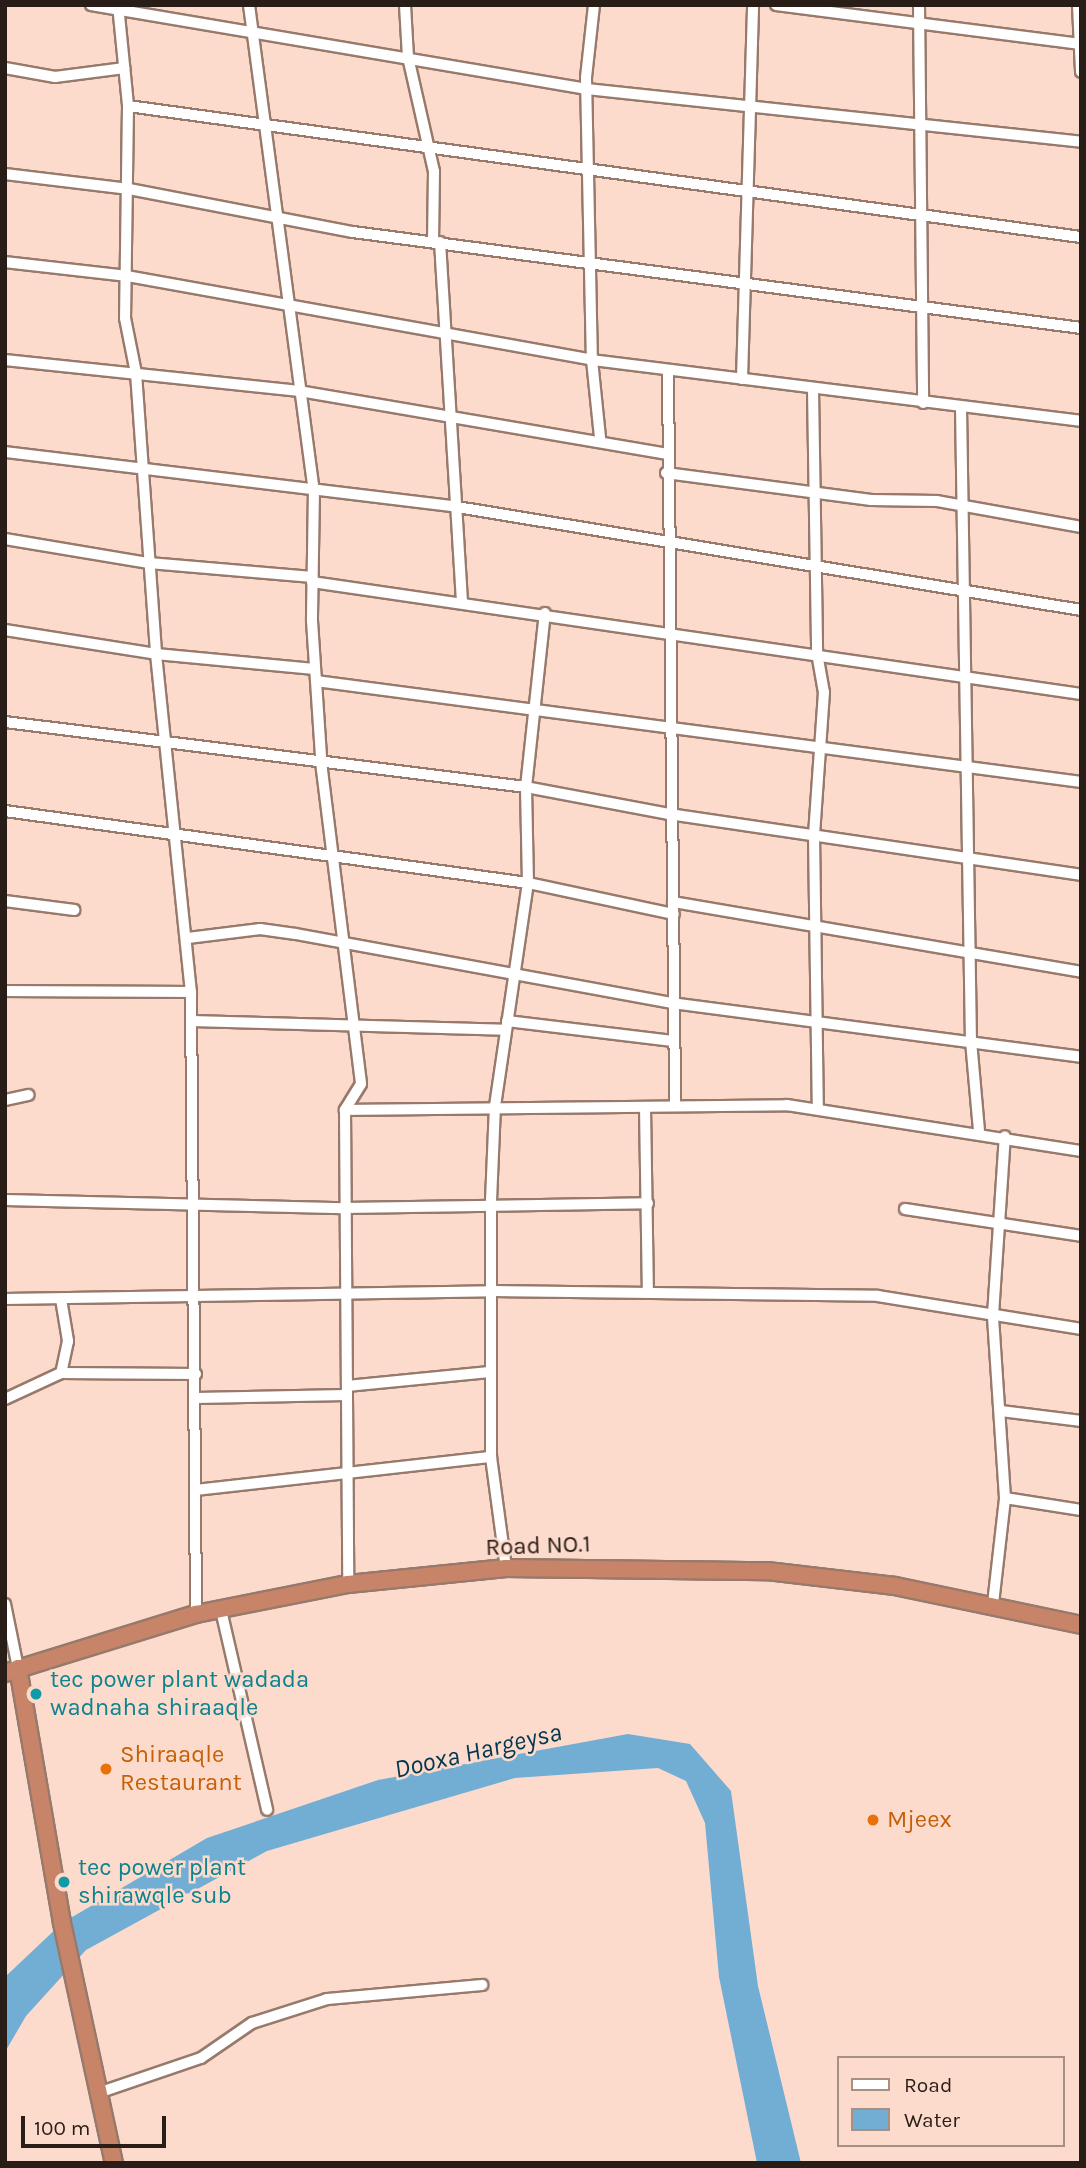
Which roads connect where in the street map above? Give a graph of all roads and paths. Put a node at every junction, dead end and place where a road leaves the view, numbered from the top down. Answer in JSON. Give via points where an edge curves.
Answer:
{"nodes":[{"id":1,"x":91,"y":5,"type":"edge"},
{"id":2,"x":249,"y":5,"type":"edge"},
{"id":3,"x":405,"y":5,"type":"edge"},
{"id":4,"x":594,"y":5,"type":"edge"},
{"id":5,"x":753,"y":5,"type":"edge"},
{"id":6,"x":776,"y":5,"type":"edge"},
{"id":7,"x":919,"y":5,"type":"edge"},
{"id":8,"x":1079,"y":5,"type":"edge"},
{"id":9,"x":119,"y":7,"type":"edge"},
{"id":10,"x":918,"y":24,"type":"junction"},
{"id":11,"x":252,"y":30,"type":"junction"},
{"id":12,"x":1080,"y":44,"type":"edge"},
{"id":13,"x":408,"y":57,"type":"junction"},
{"id":14,"x":5,"y":68,"type":"edge"},
{"id":15,"x":124,"y":68,"type":"junction"},
{"id":16,"x":1081,"y":72,"type":"edge"},
{"id":17,"x":587,"y":89,"type":"junction"},
{"id":18,"x":750,"y":103,"type":"junction"},
{"id":19,"x":128,"y":106,"type":"junction"},
{"id":20,"x":920,"y":123,"type":"junction"},
{"id":21,"x":262,"y":124,"type":"junction"},
{"id":22,"x":1081,"y":142,"type":"edge"},
{"id":23,"x":425,"y":148,"type":"junction"},
{"id":24,"x":591,"y":170,"type":"junction"},
{"id":25,"x":5,"y":174,"type":"edge"},
{"id":26,"x":130,"y":189,"type":"junction"},
{"id":27,"x":746,"y":194,"type":"junction"},
{"id":28,"x":275,"y":216,"type":"junction"},
{"id":29,"x":920,"y":216,"type":"junction"},
{"id":30,"x":1081,"y":237,"type":"edge"},
{"id":31,"x":436,"y":242,"type":"junction"},
{"id":32,"x":5,"y":262,"type":"edge"},
{"id":33,"x":593,"y":265,"type":"junction"},
{"id":34,"x":127,"y":276,"type":"junction"},
{"id":35,"x":749,"y":280,"type":"junction"},
{"id":36,"x":922,"y":304,"type":"junction"},
{"id":37,"x":286,"y":306,"type":"junction"},
{"id":38,"x":1081,"y":328,"type":"edge"},
{"id":39,"x":445,"y":332,"type":"junction"},
{"id":40,"x":5,"y":360,"type":"edge"},
{"id":41,"x":592,"y":360,"type":"junction"},
{"id":42,"x":668,"y":370,"type":"junction"},
{"id":43,"x":136,"y":373,"type":"junction"},
{"id":44,"x":742,"y":379,"type":"junction"},
{"id":45,"x":813,"y":389,"type":"junction"},
{"id":46,"x":299,"y":391,"type":"junction"},
{"id":47,"x":923,"y":402,"type":"junction"},
{"id":48,"x":961,"y":407,"type":"junction"},
{"id":49,"x":451,"y":418,"type":"junction"},
{"id":50,"x":1081,"y":421,"type":"edge"},
{"id":51,"x":600,"y":438,"type":"junction"},
{"id":52,"x":5,"y":452,"type":"edge"},
{"id":53,"x":666,"y":454,"type":"junction"},
{"id":54,"x":666,"y":472,"type":"junction"},
{"id":55,"x":145,"y":473,"type":"junction"},
{"id":56,"x":314,"y":489,"type":"junction"},
{"id":57,"x":814,"y":492,"type":"junction"},
{"id":58,"x":967,"y":506,"type":"junction"},
{"id":59,"x":457,"y":507,"type":"junction"},
{"id":60,"x":1081,"y":527,"type":"edge"},
{"id":61,"x":5,"y":539,"type":"edge"},
{"id":62,"x":665,"y":542,"type":"junction"},
{"id":63,"x":149,"y":563,"type":"junction"},
{"id":64,"x":814,"y":567,"type":"junction"},
{"id":65,"x":312,"y":579,"type":"junction"},
{"id":66,"x":969,"y":595,"type":"junction"},
{"id":67,"x":462,"y":601,"type":"junction"},
{"id":68,"x":1081,"y":610,"type":"edge"},
{"id":69,"x":545,"y":613,"type":"junction"},
{"id":70,"x":5,"y":630,"type":"edge"},
{"id":71,"x":674,"y":632,"type":"junction"},
{"id":72,"x":817,"y":653,"type":"junction"},
{"id":73,"x":156,"y":654,"type":"junction"},
{"id":74,"x":314,"y":669,"type":"junction"},
{"id":75,"x":316,"y":681,"type":"junction"},
{"id":76,"x":969,"y":681,"type":"junction"},
{"id":77,"x":1081,"y":694,"type":"edge"},
{"id":78,"x":533,"y":708,"type":"junction"},
{"id":79,"x":5,"y":722,"type":"edge"},
{"id":80,"x":669,"y":725,"type":"junction"},
{"id":81,"x":167,"y":744,"type":"junction"},
{"id":82,"x":822,"y":745,"type":"junction"},
{"id":83,"x":321,"y":762,"type":"junction"},
{"id":84,"x":968,"y":770,"type":"junction"},
{"id":85,"x":1081,"y":782,"type":"edge"},
{"id":86,"x":526,"y":787,"type":"junction"},
{"id":87,"x":5,"y":811,"type":"edge"},
{"id":88,"x":669,"y":814,"type":"junction"},
{"id":89,"x":176,"y":834,"type":"junction"},
{"id":90,"x":814,"y":834,"type":"junction"},
{"id":91,"x":331,"y":854,"type":"junction"},
{"id":92,"x":970,"y":860,"type":"junction"},
{"id":93,"x":1081,"y":875,"type":"edge"},
{"id":94,"x":528,"y":883,"type":"junction"},
{"id":95,"x":5,"y":901,"type":"edge"},
{"id":96,"x":673,"y":908,"type":"junction"},
{"id":97,"x":74,"y":910,"type":"dead end"},
{"id":98,"x":820,"y":927,"type":"junction"},
{"id":99,"x":188,"y":938,"type":"junction"},
{"id":100,"x":340,"y":942,"type":"junction"},
{"id":101,"x":973,"y":955,"type":"junction"},
{"id":102,"x":515,"y":972,"type":"junction"},
{"id":103,"x":1081,"y":972,"type":"edge"},
{"id":104,"x":5,"y":991,"type":"edge"},
{"id":105,"x":191,"y":992,"type":"junction"},
{"id":106,"x":672,"y":1003,"type":"junction"},
{"id":107,"x":821,"y":1020,"type":"junction"},
{"id":108,"x":192,"y":1021,"type":"junction"},
{"id":109,"x":349,"y":1023,"type":"junction"},
{"id":110,"x":506,"y":1026,"type":"junction"},
{"id":111,"x":673,"y":1041,"type":"junction"},
{"id":112,"x":971,"y":1041,"type":"junction"},
{"id":113,"x":1081,"y":1057,"type":"edge"},
{"id":114,"x":28,"y":1095,"type":"dead end"},
{"id":115,"x":5,"y":1100,"type":"edge"},
{"id":116,"x":675,"y":1104,"type":"junction"},
{"id":117,"x":495,"y":1106,"type":"junction"},
{"id":118,"x":645,"y":1107,"type":"junction"},
{"id":119,"x":818,"y":1109,"type":"junction"},
{"id":120,"x":345,"y":1110,"type":"junction"},
{"id":121,"x":979,"y":1130,"type":"junction"},
{"id":122,"x":1005,"y":1136,"type":"junction"},
{"id":123,"x":1081,"y":1151,"type":"edge"},
{"id":124,"x":5,"y":1200,"type":"edge"},
{"id":125,"x":491,"y":1201,"type":"junction"},
{"id":126,"x":193,"y":1203,"type":"junction"},
{"id":127,"x":648,"y":1203,"type":"junction"},
{"id":128,"x":344,"y":1208,"type":"junction"},
{"id":129,"x":905,"y":1209,"type":"dead end"},
{"id":130,"x":995,"y":1221,"type":"junction"},
{"id":131,"x":1081,"y":1236,"type":"edge"},
{"id":132,"x":494,"y":1291,"type":"junction"},
{"id":133,"x":648,"y":1292,"type":"junction"},
{"id":134,"x":347,"y":1296,"type":"junction"},
{"id":135,"x":195,"y":1299,"type":"junction"},
{"id":136,"x":5,"y":1300,"type":"edge"},
{"id":137,"x":61,"y":1300,"type":"junction"},
{"id":138,"x":993,"y":1315,"type":"junction"},
{"id":139,"x":1081,"y":1329,"type":"edge"},
{"id":140,"x":489,"y":1372,"type":"junction"},
{"id":141,"x":61,"y":1373,"type":"junction"},
{"id":142,"x":196,"y":1374,"type":"junction"},
{"id":143,"x":346,"y":1391,"type":"junction"},
{"id":144,"x":196,"y":1398,"type":"junction"},
{"id":145,"x":5,"y":1399,"type":"edge"},
{"id":146,"x":1001,"y":1411,"type":"junction"},
{"id":147,"x":1081,"y":1421,"type":"edge"},
{"id":148,"x":491,"y":1457,"type":"junction"},
{"id":149,"x":350,"y":1474,"type":"junction"},
{"id":150,"x":196,"y":1490,"type":"junction"},
{"id":151,"x":1005,"y":1498,"type":"junction"},
{"id":152,"x":1081,"y":1510,"type":"edge"},
{"id":153,"x":506,"y":1568,"type":"junction"},
{"id":154,"x":348,"y":1584,"type":"junction"},
{"id":155,"x":5,"y":1604,"type":"edge"},
{"id":156,"x":993,"y":1604,"type":"junction"},
{"id":157,"x":220,"y":1609,"type":"junction"},
{"id":158,"x":196,"y":1614,"type":"junction"},
{"id":159,"x":1081,"y":1625,"type":"edge"},
{"id":160,"x":12,"y":1670,"type":"edge"},
{"id":161,"x":267,"y":1810,"type":"dead end"},
{"id":162,"x":482,"y":1985,"type":"dead end"},
{"id":163,"x":98,"y":2093,"type":"junction"},
{"id":164,"x":114,"y":2163,"type":"edge"}],
"edges":[{"from":1,"to":9,"type":"street"},
{"from":2,"to":11,"type":"street"},
{"from":3,"to":13,"type":"street"},
{"from":4,"to":17,"type":"street"},
{"from":5,"to":18,"type":"street"},
{"from":6,"to":10,"type":"street"},
{"from":7,"to":10,"type":"street"},
{"from":8,"to":12,"type":"street"},
{"from":9,"to":11,"type":"street"},
{"from":9,"to":15,"type":"street"},
{"from":10,"to":12,"type":"street"},
{"from":10,"to":20,"type":"street"},
{"from":11,"to":13,"type":"street"},
{"from":11,"to":21,"type":"street"},
{"from":12,"to":16,"type":"street"},
{"from":13,"to":17,"type":"street"},
{"from":13,"to":23,"type":"street","via":[[424,111]]},
{"from":14,"to":15,"type":"street","via":[[55,77]]},
{"from":15,"to":19,"type":"street"},
{"from":17,"to":18,"type":"street"},
{"from":17,"to":24,"type":"street"},
{"from":18,"to":20,"type":"street"},
{"from":18,"to":27,"type":"street"},
{"from":19,"to":21,"type":"street"},
{"from":19,"to":26,"type":"street"},
{"from":20,"to":22,"type":"street"},
{"from":20,"to":29,"type":"street"},
{"from":21,"to":23,"type":"street"},
{"from":21,"to":28,"type":"street"},
{"from":23,"to":24,"type":"street"},
{"from":23,"to":31,"type":"street","via":[[434,171]]},
{"from":24,"to":27,"type":"street"},
{"from":24,"to":33,"type":"street"},
{"from":25,"to":26,"type":"street"},
{"from":26,"to":28,"type":"street"},
{"from":26,"to":34,"type":"street"},
{"from":27,"to":29,"type":"street"},
{"from":27,"to":35,"type":"street"},
{"from":28,"to":31,"type":"street"},
{"from":28,"to":37,"type":"street"},
{"from":29,"to":30,"type":"street"},
{"from":29,"to":36,"type":"street"},
{"from":31,"to":33,"type":"street"},
{"from":31,"to":39,"type":"street"},
{"from":32,"to":34,"type":"street"},
{"from":33,"to":35,"type":"street"},
{"from":33,"to":41,"type":"street"},
{"from":34,"to":37,"type":"street"},
{"from":34,"to":43,"type":"street","via":[[125,318]]},
{"from":35,"to":36,"type":"street"},
{"from":35,"to":44,"type":"street"},
{"from":36,"to":38,"type":"street"},
{"from":36,"to":47,"type":"street"},
{"from":37,"to":39,"type":"street"},
{"from":37,"to":46,"type":"street"},
{"from":39,"to":41,"type":"street"},
{"from":39,"to":49,"type":"street"},
{"from":40,"to":43,"type":"street"},
{"from":41,"to":42,"type":"street"},
{"from":41,"to":51,"type":"street"},
{"from":42,"to":44,"type":"street"},
{"from":42,"to":53,"type":"street"},
{"from":43,"to":46,"type":"street"},
{"from":43,"to":55,"type":"street"},
{"from":44,"to":45,"type":"street"},
{"from":45,"to":47,"type":"street"},
{"from":45,"to":57,"type":"street"},
{"from":46,"to":49,"type":"street"},
{"from":46,"to":56,"type":"street"},
{"from":47,"to":48,"type":"street"},
{"from":48,"to":50,"type":"street"},
{"from":48,"to":58,"type":"street"},
{"from":49,"to":51,"type":"street"},
{"from":49,"to":59,"type":"street"},
{"from":51,"to":53,"type":"street"},
{"from":52,"to":55,"type":"street"},
{"from":53,"to":54,"type":"street"},
{"from":54,"to":57,"type":"street"},
{"from":54,"to":62,"type":"street"},
{"from":55,"to":56,"type":"street"},
{"from":55,"to":63,"type":"street"},
{"from":56,"to":59,"type":"street"},
{"from":56,"to":65,"type":"street"},
{"from":57,"to":58,"type":"street"},
{"from":57,"to":64,"type":"street"},
{"from":58,"to":60,"type":"street"},
{"from":58,"to":66,"type":"street"},
{"from":59,"to":62,"type":"street"},
{"from":59,"to":67,"type":"street"},
{"from":61,"to":63,"type":"street"},
{"from":62,"to":64,"type":"street"},
{"from":62,"to":71,"type":"street"},
{"from":63,"to":65,"type":"street"},
{"from":63,"to":73,"type":"street"},
{"from":64,"to":66,"type":"street"},
{"from":64,"to":72,"type":"street"},
{"from":65,"to":67,"type":"street"},
{"from":65,"to":74,"type":"street"},
{"from":66,"to":68,"type":"street"},
{"from":66,"to":76,"type":"street"},
{"from":67,"to":69,"type":"street"},
{"from":69,"to":71,"type":"street"},
{"from":69,"to":78,"type":"street"},
{"from":70,"to":73,"type":"street"},
{"from":71,"to":72,"type":"street"},
{"from":71,"to":80,"type":"street"},
{"from":72,"to":76,"type":"street"},
{"from":72,"to":82,"type":"street"},
{"from":73,"to":74,"type":"street"},
{"from":73,"to":81,"type":"street"},
{"from":74,"to":75,"type":"street"},
{"from":75,"to":78,"type":"street"},
{"from":75,"to":83,"type":"street"},
{"from":76,"to":77,"type":"street"},
{"from":76,"to":84,"type":"street"},
{"from":78,"to":80,"type":"street"},
{"from":78,"to":86,"type":"street"},
{"from":79,"to":81,"type":"street"},
{"from":80,"to":82,"type":"street"},
{"from":80,"to":88,"type":"street"},
{"from":81,"to":83,"type":"street"},
{"from":81,"to":89,"type":"street"},
{"from":82,"to":84,"type":"street"},
{"from":82,"to":90,"type":"street"},
{"from":83,"to":86,"type":"street"},
{"from":83,"to":91,"type":"street"},
{"from":84,"to":85,"type":"street"},
{"from":84,"to":92,"type":"street"},
{"from":86,"to":88,"type":"street"},
{"from":86,"to":94,"type":"street"},
{"from":87,"to":89,"type":"street"},
{"from":88,"to":90,"type":"street"},
{"from":88,"to":96,"type":"street"},
{"from":89,"to":91,"type":"street"},
{"from":89,"to":99,"type":"street"},
{"from":90,"to":92,"type":"street"},
{"from":90,"to":98,"type":"street"},
{"from":91,"to":94,"type":"street"},
{"from":91,"to":100,"type":"street"},
{"from":92,"to":93,"type":"street"},
{"from":92,"to":101,"type":"street"},
{"from":94,"to":96,"type":"street"},
{"from":94,"to":102,"type":"street"},
{"from":95,"to":97,"type":"street"},
{"from":96,"to":98,"type":"street"},
{"from":96,"to":106,"type":"street"},
{"from":98,"to":101,"type":"street"},
{"from":98,"to":107,"type":"street"},
{"from":99,"to":100,"type":"street","via":[[260,929]]},
{"from":99,"to":105,"type":"street"},
{"from":100,"to":102,"type":"street"},
{"from":100,"to":109,"type":"street"},
{"from":101,"to":103,"type":"street"},
{"from":101,"to":112,"type":"street"},
{"from":102,"to":106,"type":"street"},
{"from":102,"to":110,"type":"street"},
{"from":104,"to":105,"type":"street"},
{"from":105,"to":108,"type":"street"},
{"from":106,"to":107,"type":"street"},
{"from":106,"to":111,"type":"street"},
{"from":107,"to":112,"type":"street"},
{"from":107,"to":119,"type":"street"},
{"from":108,"to":109,"type":"street"},
{"from":108,"to":126,"type":"street"},
{"from":109,"to":110,"type":"street"},
{"from":109,"to":120,"type":"street","via":[[361,1084]]},
{"from":110,"to":111,"type":"street"},
{"from":110,"to":117,"type":"street"},
{"from":111,"to":116,"type":"street"},
{"from":112,"to":113,"type":"street"},
{"from":112,"to":121,"type":"street"},
{"from":114,"to":115,"type":"street"},
{"from":116,"to":118,"type":"street"},
{"from":116,"to":119,"type":"street"},
{"from":117,"to":118,"type":"street"},
{"from":117,"to":120,"type":"street"},
{"from":117,"to":125,"type":"street"},
{"from":118,"to":127,"type":"street"},
{"from":119,"to":121,"type":"street"},
{"from":120,"to":128,"type":"street"},
{"from":121,"to":122,"type":"street"},
{"from":122,"to":123,"type":"street"},
{"from":122,"to":130,"type":"street"},
{"from":124,"to":126,"type":"street"},
{"from":125,"to":127,"type":"street"},
{"from":125,"to":128,"type":"street"},
{"from":125,"to":132,"type":"street"},
{"from":126,"to":128,"type":"street"},
{"from":126,"to":135,"type":"street"},
{"from":127,"to":133,"type":"street"},
{"from":128,"to":134,"type":"street"},
{"from":129,"to":130,"type":"street"},
{"from":130,"to":131,"type":"street"},
{"from":130,"to":138,"type":"street"},
{"from":132,"to":133,"type":"street"},
{"from":132,"to":134,"type":"street"},
{"from":132,"to":140,"type":"street"},
{"from":133,"to":138,"type":"street","via":[[878,1296]]},
{"from":134,"to":135,"type":"street"},
{"from":134,"to":143,"type":"street"},
{"from":135,"to":137,"type":"street"},
{"from":135,"to":142,"type":"street"},
{"from":136,"to":137,"type":"street"},
{"from":137,"to":141,"type":"street","via":[[68,1342]]},
{"from":138,"to":139,"type":"street"},
{"from":138,"to":146,"type":"street"},
{"from":140,"to":143,"type":"street"},
{"from":140,"to":148,"type":"street"},
{"from":141,"to":142,"type":"street"},
{"from":141,"to":145,"type":"street"},
{"from":142,"to":144,"type":"street"},
{"from":143,"to":144,"type":"street"},
{"from":143,"to":149,"type":"street"},
{"from":144,"to":150,"type":"street"},
{"from":146,"to":147,"type":"street"},
{"from":146,"to":151,"type":"street"},
{"from":148,"to":149,"type":"street"},
{"from":148,"to":153,"type":"street"},
{"from":149,"to":150,"type":"street"},
{"from":149,"to":154,"type":"street"},
{"from":150,"to":158,"type":"street"},
{"from":151,"to":152,"type":"street"},
{"from":151,"to":156,"type":"street"},
{"from":153,"to":154,"type":"highway","name":"Road NO.1"},
{"from":153,"to":156,"type":"highway","name":"Road NO.1","via":[[767,1571]]},
{"from":154,"to":157,"type":"highway","name":"Road NO.1"},
{"from":155,"to":160,"type":"street"},
{"from":156,"to":159,"type":"highway","name":"Road NO.1"},
{"from":157,"to":158,"type":"highway","name":"Road NO.1"},
{"from":157,"to":161,"type":"street"},
{"from":158,"to":160,"type":"highway","name":"Road NO.1"},
{"from":160,"to":163,"type":"highway"},
{"from":162,"to":163,"type":"street","via":[[327,1999],[252,2023],[201,2058]]},
{"from":163,"to":164,"type":"highway"}]}
